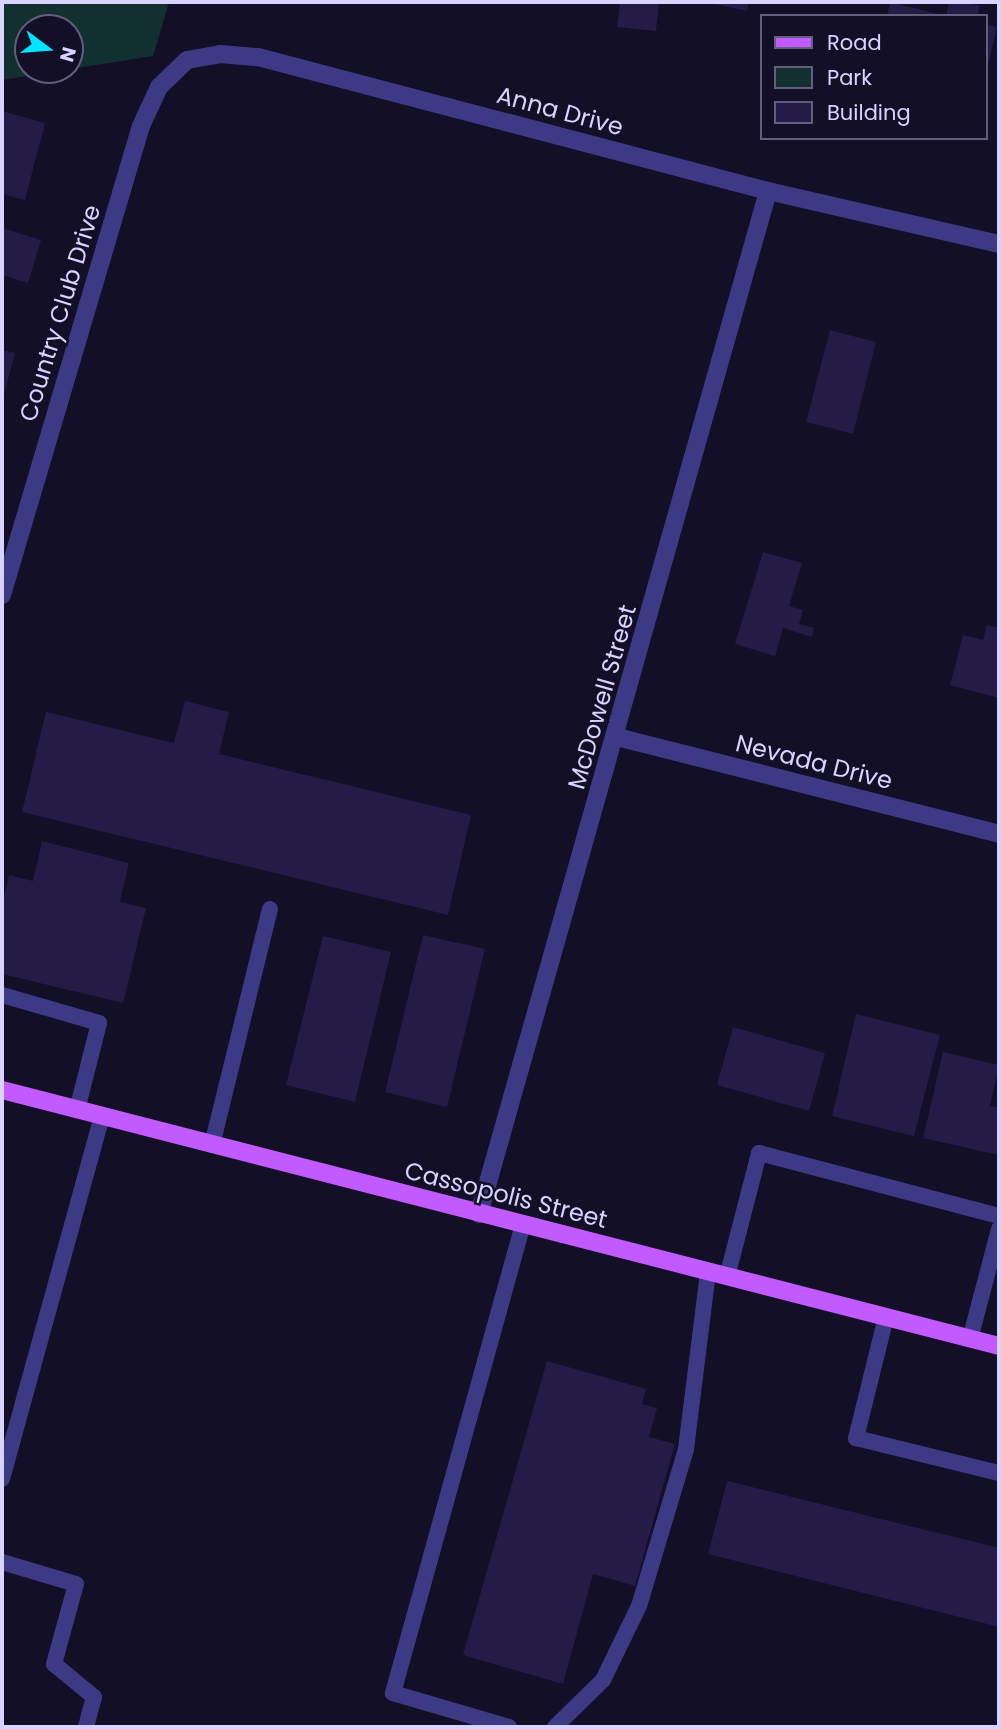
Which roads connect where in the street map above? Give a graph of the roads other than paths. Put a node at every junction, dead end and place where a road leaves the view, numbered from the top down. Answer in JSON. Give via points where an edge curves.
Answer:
{"nodes":[{"id":1,"x":141,"y":126,"type":"joint"},
{"id":2,"x":768,"y":191,"type":"junction"},
{"id":3,"x":999,"y":244,"type":"edge"},
{"id":4,"x":2,"y":595,"type":"edge"},
{"id":5,"x":617,"y":737,"type":"junction"},
{"id":6,"x":999,"y":834,"type":"edge"},
{"id":7,"x":271,"y":909,"type":"dead end"},
{"id":8,"x":2,"y":995,"type":"edge"},
{"id":9,"x":2,"y":1090,"type":"edge"},
{"id":10,"x":77,"y":1110,"type":"junction"},
{"id":11,"x":102,"y":1116,"type":"junction"},
{"id":12,"x":212,"y":1145,"type":"junction"},
{"id":13,"x":479,"y":1214,"type":"junction"},
{"id":14,"x":999,"y":1216,"type":"edge"},
{"id":15,"x":523,"y":1225,"type":"junction"},
{"id":16,"x":999,"y":1229,"type":"edge"},
{"id":17,"x":708,"y":1272,"type":"junction"},
{"id":18,"x":727,"y":1277,"type":"junction"},
{"id":19,"x":886,"y":1317,"type":"junction"},
{"id":20,"x":970,"y":1339,"type":"junction"},
{"id":21,"x":999,"y":1346,"type":"edge"},
{"id":22,"x":999,"y":1474,"type":"edge"},
{"id":23,"x":2,"y":1479,"type":"edge"},
{"id":24,"x":2,"y":1562,"type":"edge"},
{"id":25,"x":86,"y":1727,"type":"edge"},
{"id":26,"x":509,"y":1727,"type":"edge"},
{"id":27,"x":555,"y":1727,"type":"edge"}],
"edges":[{"from":1,"to":2,"type":"street","name":"Anna Drive","via":[[159,87],[187,60],[220,54],[258,57]]},
{"from":1,"to":4,"type":"street","name":"Country Club Drive"},
{"from":2,"to":3,"type":"street","name":"Anna Drive"},
{"from":2,"to":5,"type":"street","name":"McDowell Street"},
{"from":5,"to":6,"type":"street","name":"Nevada Drive"},
{"from":5,"to":13,"type":"street","name":"McDowell Street"},
{"from":7,"to":12,"type":"lane"},
{"from":8,"to":10,"type":"lane","via":[[99,1023]]},
{"from":9,"to":10,"type":"main road","name":"Cassopolis Street"},
{"from":10,"to":11,"type":"main road","name":"Cassopolis Street"},
{"from":11,"to":12,"type":"main road","name":"Cassopolis Street"},
{"from":11,"to":23,"type":"lane"},
{"from":12,"to":13,"type":"main road","name":"Cassopolis Street"},
{"from":13,"to":15,"type":"main road","name":"Cassopolis Street"},
{"from":14,"to":18,"type":"lane","via":[[760,1153]]},
{"from":15,"to":17,"type":"main road","name":"Cassopolis Street"},
{"from":15,"to":26,"type":"lane","via":[[393,1693]]},
{"from":16,"to":20,"type":"lane"},
{"from":17,"to":18,"type":"main road","name":"Cassopolis Street"},
{"from":17,"to":27,"type":"lane","via":[[686,1448],[639,1606],[603,1680]]},
{"from":18,"to":19,"type":"main road","name":"Cassopolis Street"},
{"from":19,"to":20,"type":"main road","name":"Cassopolis Street"},
{"from":19,"to":22,"type":"lane","via":[[856,1438]]},
{"from":20,"to":21,"type":"main road","name":"Cassopolis Street"},
{"from":24,"to":25,"type":"lane","via":[[76,1584],[54,1664],[94,1697]]}]}
